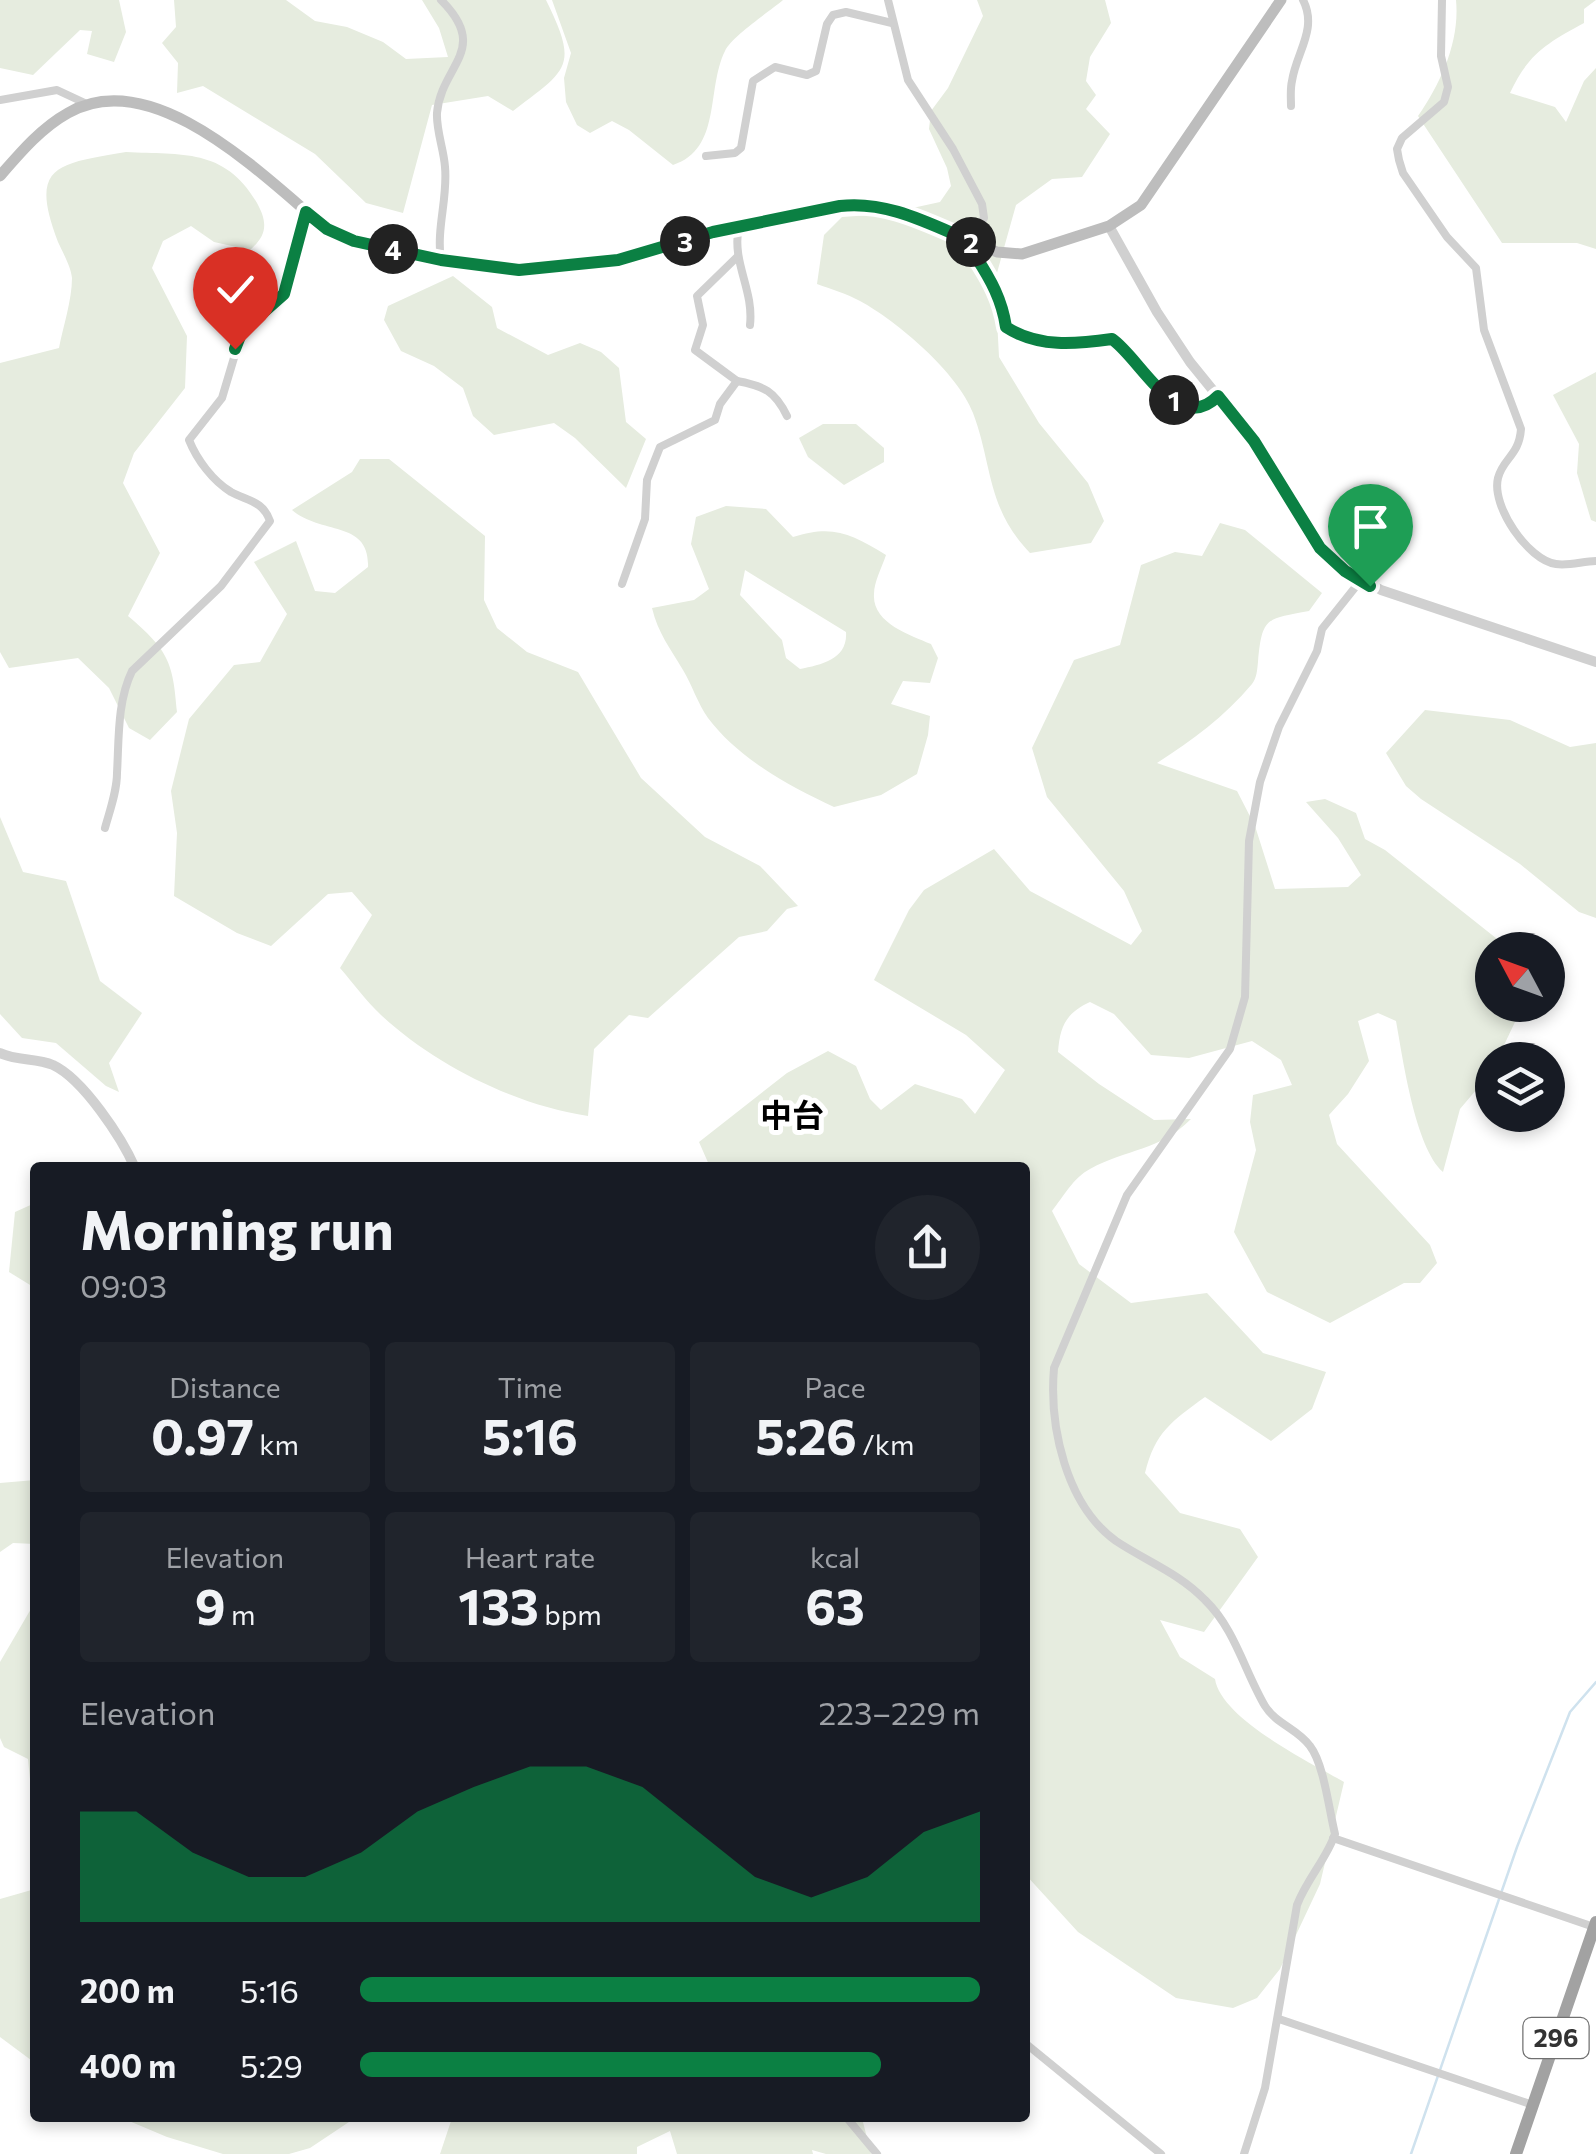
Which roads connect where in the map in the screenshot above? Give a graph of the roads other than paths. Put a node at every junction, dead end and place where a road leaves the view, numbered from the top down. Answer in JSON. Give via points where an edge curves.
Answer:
{"nodes":[{"id":1,"x":442,"y":0,"type":"edge"},
{"id":2,"x":888,"y":0,"type":"edge"},
{"id":3,"x":1281,"y":0,"type":"edge"},
{"id":4,"x":1302,"y":0,"type":"edge"},
{"id":5,"x":1442,"y":0,"type":"edge"},
{"id":6,"x":892,"y":23,"type":"junction"},
{"id":7,"x":0,"y":100,"type":"edge"},
{"id":8,"x":87,"y":104,"type":"junction"},
{"id":9,"x":1291,"y":106,"type":"dead end"},
{"id":10,"x":706,"y":156,"type":"dead end"},
{"id":11,"x":0,"y":176,"type":"edge"},
{"id":12,"x":306,"y":212,"type":"junction"},
{"id":13,"x":740,"y":226,"type":"junction"},
{"id":14,"x":1109,"y":226,"type":"junction"},
{"id":15,"x":975,"y":243,"type":"junction"},
{"id":16,"x":736,"y":258,"type":"junction"},
{"id":17,"x":441,"y":260,"type":"junction"},
{"id":18,"x":750,"y":325,"type":"dead end"},
{"id":19,"x":738,"y":382,"type":"junction"},
{"id":20,"x":1218,"y":396,"type":"junction"},
{"id":21,"x":787,"y":416,"type":"dead end"},
{"id":22,"x":1596,"y":561,"type":"edge"},
{"id":23,"x":1360,"y":580,"type":"junction"},
{"id":24,"x":622,"y":584,"type":"dead end"},
{"id":25,"x":1596,"y":662,"type":"edge"},
{"id":26,"x":105,"y":828,"type":"dead end"},
{"id":27,"x":0,"y":1053,"type":"edge"},
{"id":28,"x":131,"y":1162,"type":"edge"},
{"id":29,"x":1334,"y":1838,"type":"junction"},
{"id":30,"x":1595,"y":1924,"type":"edge"},
{"id":31,"x":1592,"y":1946,"type":"edge"},
{"id":32,"x":1279,"y":2019,"type":"junction"},
{"id":33,"x":1030,"y":2047,"type":"edge"},
{"id":34,"x":1534,"y":2106,"type":"junction"},
{"id":35,"x":850,"y":2122,"type":"edge"},
{"id":36,"x":878,"y":2154,"type":"edge"},
{"id":37,"x":1161,"y":2154,"type":"edge"},
{"id":38,"x":1244,"y":2154,"type":"edge"},
{"id":39,"x":1516,"y":2154,"type":"edge"}],
"edges":[{"from":1,"to":17,"type":"street","via":[[455,13],[464,44],[437,113],[446,170]]},
{"from":2,"to":6,"type":"street"},
{"from":3,"to":14,"type":"main road","via":[[1150,195]]},
{"from":4,"to":9,"type":"street","via":[[1307,39],[1292,79]]},
{"from":5,"to":22,"type":"street","via":[[1444,102],[1402,138],[1399,160],[1447,237],[1476,268],[1484,330],[1521,429],[1520,445],[1498,477],[1498,499],[1520,540],[1538,556],[1553,564]]},
{"from":6,"to":10,"type":"street","via":[[833,15],[816,72],[775,66],[753,82],[741,148]]},
{"from":6,"to":15,"type":"street","via":[[908,80],[982,204]]},
{"from":7,"to":8,"type":"street","via":[[57,90]]},
{"from":8,"to":11,"type":"main road","via":[[52,122]]},
{"from":8,"to":12,"type":"main road","via":[[160,107],[258,168]]},
{"from":12,"to":17,"type":"main road","via":[[342,237]]},
{"from":12,"to":26,"type":"street","via":[[284,294],[242,331],[222,398],[189,440],[196,458],[229,491],[260,504],[270,521],[221,586],[132,671]]},
{"from":13,"to":15,"type":"main road","via":[[860,204],[897,211]]},
{"from":13,"to":16,"type":"street"},
{"from":13,"to":17,"type":"main road","via":[[603,262],[519,270]]},
{"from":14,"to":15,"type":"main road","via":[[1022,254]]},
{"from":14,"to":20,"type":"street","via":[[1157,312]]},
{"from":15,"to":20,"type":"street","via":[[1006,327],[1019,336],[1069,345],[1112,339],[1182,405],[1208,406]]},
{"from":16,"to":18,"type":"street","via":[[752,307]]},
{"from":16,"to":19,"type":"street","via":[[697,296],[703,324],[695,350]]},
{"from":19,"to":21,"type":"street","via":[[778,396]]},
{"from":19,"to":24,"type":"street","via":[[715,420],[660,447],[648,480],[645,520]]},
{"from":20,"to":23,"type":"street","via":[[1320,548]]},
{"from":23,"to":25,"type":"street"},
{"from":23,"to":29,"type":"street","via":[[1322,630],[1260,782],[1249,840],[1245,997],[1230,1049],[1127,1195],[1052,1384],[1064,1455],[1088,1516],[1178,1576],[1227,1626],[1266,1709],[1312,1747]]},
{"from":27,"to":28,"type":"street","via":[[62,1070],[102,1114]]},
{"from":29,"to":30,"type":"street"},
{"from":29,"to":32,"type":"street","via":[[1297,1905]]},
{"from":30,"to":31,"type":"highway","number":"296"},
{"from":31,"to":34,"type":"highway","number":"296"},
{"from":32,"to":34,"type":"street"},
{"from":32,"to":38,"type":"street"},
{"from":33,"to":37,"type":"street"},
{"from":34,"to":39,"type":"highway","number":"296"},
{"from":35,"to":36,"type":"street"}]}
